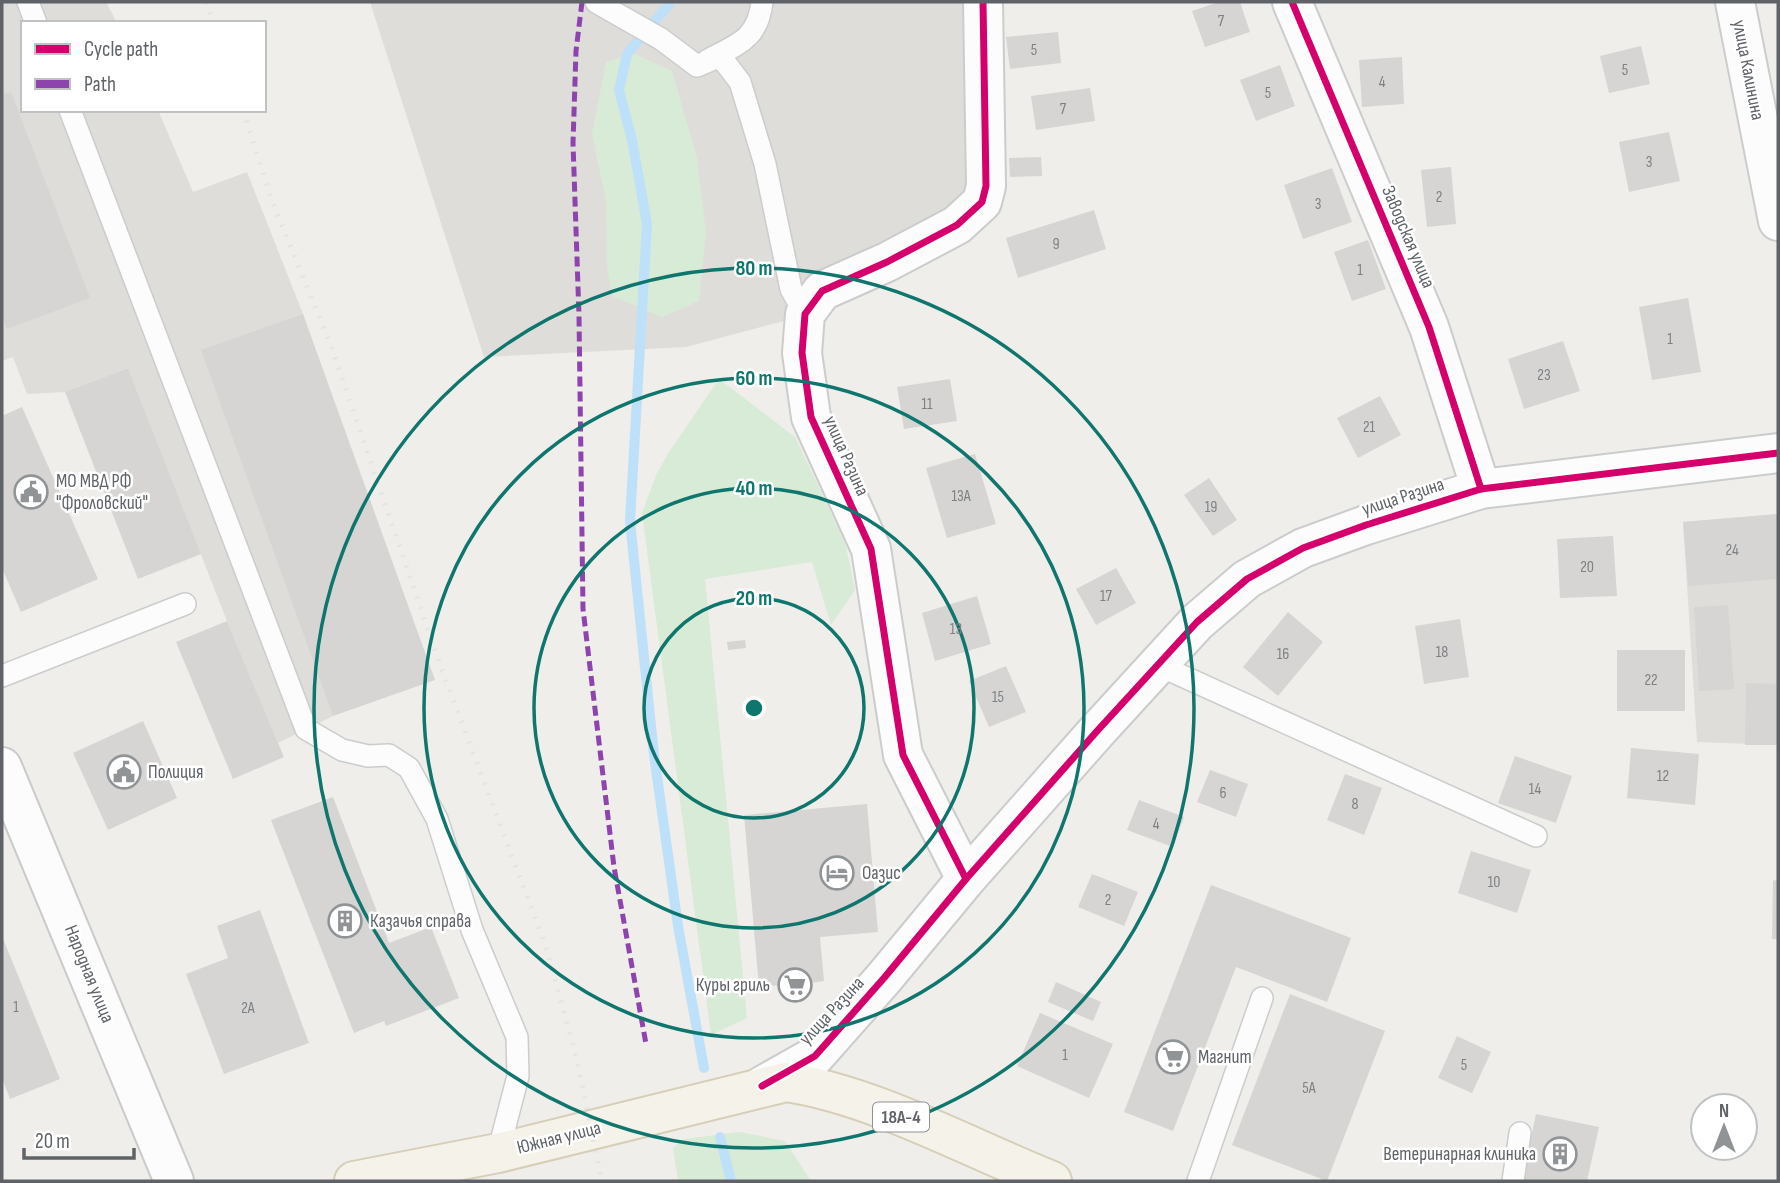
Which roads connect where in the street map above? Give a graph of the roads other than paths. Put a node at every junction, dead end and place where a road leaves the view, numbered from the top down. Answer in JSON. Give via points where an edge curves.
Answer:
{"nodes":[{"id":1,"x":28,"y":2,"type":"edge"},
{"id":2,"x":596,"y":2,"type":"edge"},
{"id":3,"x":762,"y":2,"type":"edge"},
{"id":4,"x":983,"y":2,"type":"edge"},
{"id":5,"x":1292,"y":2,"type":"edge"},
{"id":6,"x":1735,"y":2,"type":"edge"},
{"id":7,"x":35,"y":21,"type":"edge"},
{"id":8,"x":697,"y":66,"type":"junction"},
{"id":9,"x":71,"y":112,"type":"edge"},
{"id":10,"x":1778,"y":221,"type":"edge"},
{"id":11,"x":804,"y":314,"type":"junction"},
{"id":12,"x":1778,"y":453,"type":"edge"},
{"id":13,"x":1481,"y":489,"type":"junction"},
{"id":14,"x":185,"y":604,"type":"dead end"},
{"id":15,"x":1158,"y":665,"type":"junction"},
{"id":16,"x":2,"y":676,"type":"edge"},
{"id":17,"x":2,"y":767,"type":"edge"},
{"id":18,"x":1536,"y":836,"type":"dead end"},
{"id":19,"x":966,"y":879,"type":"junction"},
{"id":20,"x":1262,"y":998,"type":"dead end"},
{"id":21,"x":762,"y":1086,"type":"junction"},
{"id":22,"x":1520,"y":1133,"type":"dead end"},
{"id":23,"x":498,"y":1153,"type":"junction"},
{"id":24,"x":371,"y":1180,"type":"edge"},
{"id":25,"x":174,"y":1181,"type":"edge"},
{"id":26,"x":1052,"y":1181,"type":"edge"},
{"id":27,"x":1198,"y":1181,"type":"edge"},
{"id":28,"x":1513,"y":1181,"type":"edge"}],
"edges":[{"from":1,"to":7,"type":"lane"},
{"from":2,"to":8,"type":"lane","via":[[662,39]]},
{"from":3,"to":8,"type":"lane","via":[[760,20],[743,42]]},
{"from":4,"to":11,"type":"street","via":[[986,186],[982,202],[957,225],[822,291]]},
{"from":5,"to":13,"type":"street","name":"Заводская улица","via":[[1429,327]]},
{"from":6,"to":10,"type":"street","name":"улица Калинина"},
{"from":8,"to":11,"type":"lane","via":[[720,56],[740,82],[765,164],[792,289]]},
{"from":9,"to":23,"type":"lane","via":[[306,729],[342,750],[389,755],[409,768],[437,819],[472,930],[517,1037],[518,1076]]},
{"from":11,"to":19,"type":"street","name":"улица Разина","via":[[802,354],[810,417],[871,549],[903,755]]},
{"from":12,"to":13,"type":"street","name":"улица Разина"},
{"from":13,"to":15,"type":"street","name":"улица Разина","via":[[1292,554],[1247,579],[1197,622]]},
{"from":14,"to":16,"type":"lane"},
{"from":15,"to":18,"type":"lane"},
{"from":15,"to":19,"type":"street","name":"улица Разина"},
{"from":17,"to":25,"type":"street","name":"Народная улица"},
{"from":19,"to":21,"type":"street","name":"улица Разина","via":[[815,1056]]},
{"from":20,"to":27,"type":"lane"},
{"from":21,"to":23,"type":"main road","name":"Южная улица","number":"18А-4"},
{"from":21,"to":26,"type":"main road","number":"18А-4","via":[[786,1082],[810,1086],[893,1114]]},
{"from":22,"to":28,"type":"lane"},
{"from":23,"to":24,"type":"main road","name":"Южная улица","number":"18А-4"}]}
